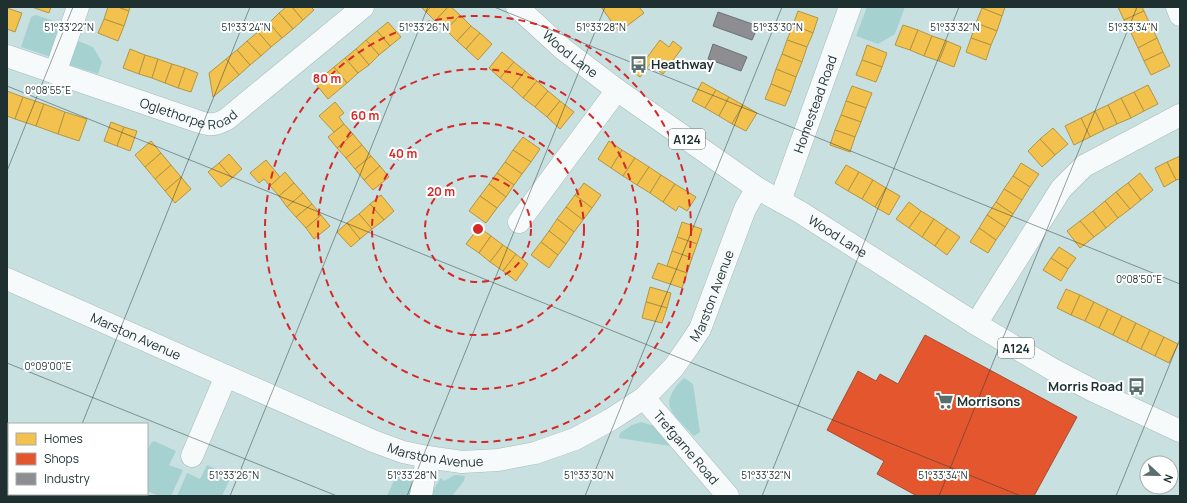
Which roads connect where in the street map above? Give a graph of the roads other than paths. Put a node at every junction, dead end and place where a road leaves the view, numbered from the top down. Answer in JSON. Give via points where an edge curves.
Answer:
{"nodes":[{"id":1,"x":78,"y":7,"type":"edge"},
{"id":2,"x":363,"y":7,"type":"edge"},
{"id":3,"x":517,"y":7,"type":"edge"},
{"id":4,"x":850,"y":7,"type":"edge"},
{"id":5,"x":1177,"y":7,"type":"edge"},
{"id":6,"x":1180,"y":15,"type":"edge"},
{"id":7,"x":7,"y":56,"type":"edge"},
{"id":8,"x":55,"y":73,"type":"junction"},
{"id":9,"x":617,"y":90,"type":"junction"},
{"id":10,"x":1180,"y":114,"type":"edge"},
{"id":11,"x":757,"y":188,"type":"junction"},
{"id":12,"x":780,"y":201,"type":"junction"},
{"id":13,"x":519,"y":222,"type":"dead end"},
{"id":14,"x":7,"y":279,"type":"edge"},
{"id":15,"x":976,"y":324,"type":"junction"},
{"id":16,"x":226,"y":376,"type":"junction"},
{"id":17,"x":644,"y":398,"type":"junction"},
{"id":18,"x":1180,"y":431,"type":"edge"},
{"id":19,"x":192,"y":456,"type":"dead end"},
{"id":20,"x":427,"y":457,"type":"junction"},
{"id":21,"x":421,"y":496,"type":"edge"},
{"id":22,"x":728,"y":496,"type":"edge"}],
"edges":[{"from":1,"to":8,"type":"street"},
{"from":2,"to":8,"type":"street","name":"Oglethorpe Road","via":[[218,124],[210,125]]},
{"from":3,"to":9,"type":"street","name":"Wood Lane","number":"A124","via":[[563,49]]},
{"from":4,"to":12,"type":"street","name":"Homestead Road"},
{"from":5,"to":6,"type":"street"},
{"from":7,"to":8,"type":"street","name":"Oglethorpe Road"},
{"from":9,"to":11,"type":"street","name":"Wood Lane","number":"A124"},
{"from":9,"to":13,"type":"street"},
{"from":10,"to":15,"type":"street","via":[[1084,166],[1061,189]]},
{"from":11,"to":12,"type":"street","name":"Wood Lane","number":"A124"},
{"from":11,"to":17,"type":"street","name":"Marston Avenue","via":[[745,209],[700,329],[674,367]]},
{"from":12,"to":15,"type":"street","name":"Wood Lane","number":"A124"},
{"from":14,"to":16,"type":"street","name":"Marston Avenue"},
{"from":15,"to":18,"type":"street","name":"Wood Lane","number":"A124","via":[[1052,369]]},
{"from":16,"to":19,"type":"street"},
{"from":16,"to":20,"type":"street","name":"Marston Avenue","via":[[373,441],[403,452]]},
{"from":17,"to":20,"type":"street","name":"Marston Avenue","via":[[574,439],[535,453],[498,460],[462,462]]},
{"from":17,"to":22,"type":"street","name":"Trefgarne Road"},
{"from":20,"to":21,"type":"street"}]}
